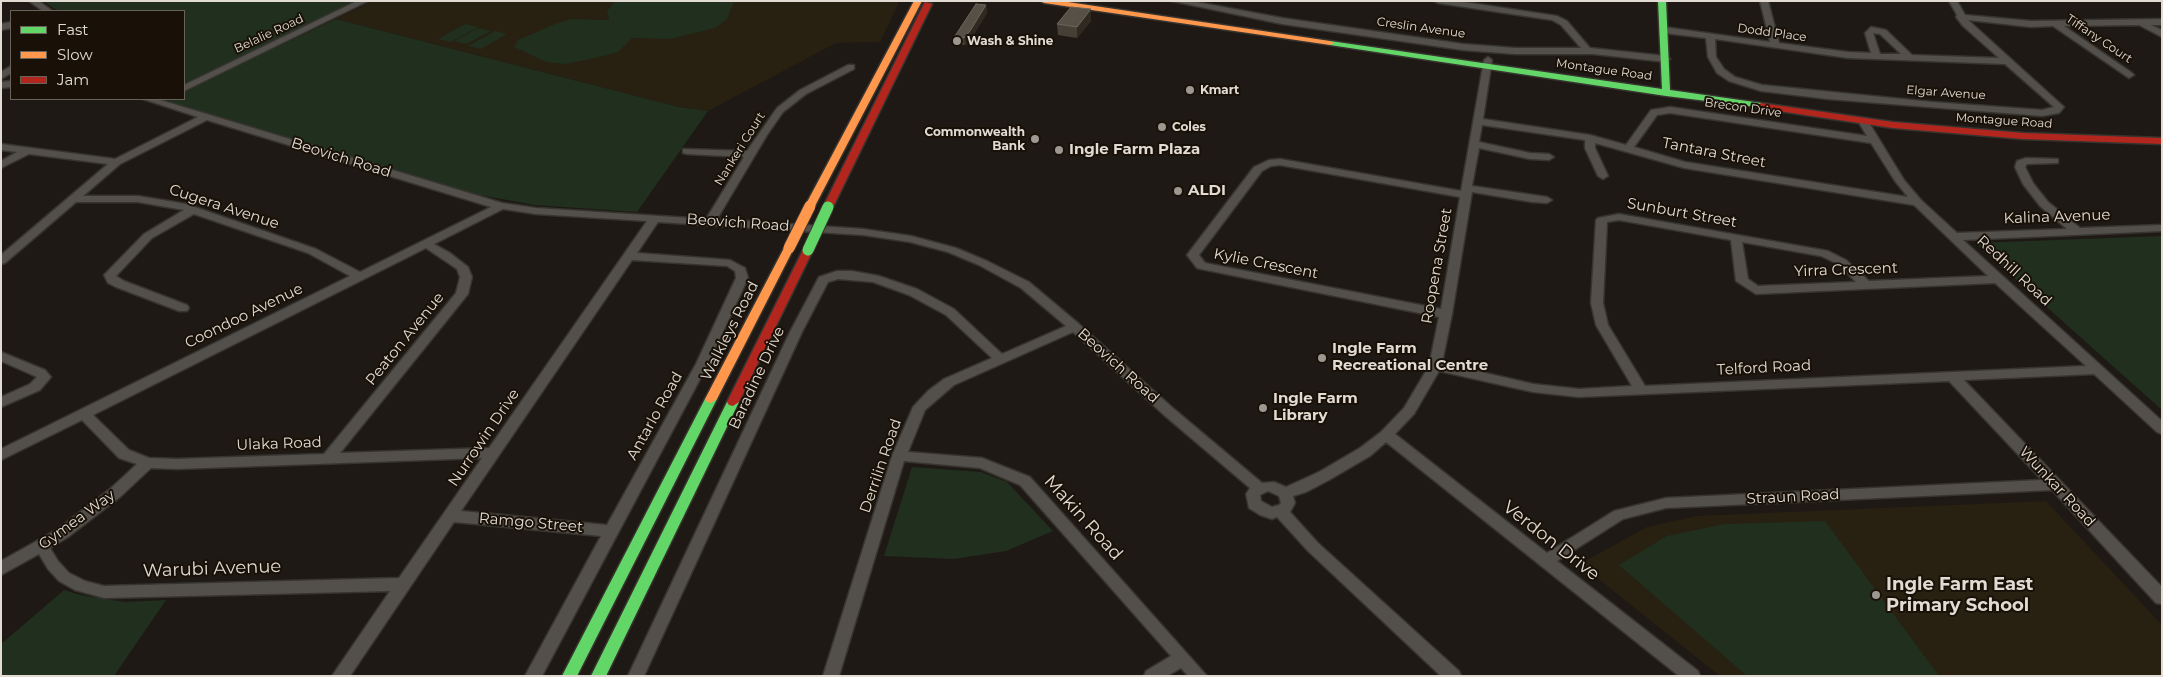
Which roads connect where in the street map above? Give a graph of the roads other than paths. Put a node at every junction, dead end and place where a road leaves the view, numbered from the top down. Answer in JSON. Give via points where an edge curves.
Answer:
{"nodes":[{"id":1,"x":33,"y":1,"type":"edge"},
{"id":2,"x":364,"y":1,"type":"edge"},
{"id":3,"x":930,"y":1,"type":"edge"},
{"id":4,"x":1044,"y":1,"type":"edge"},
{"id":5,"x":1090,"y":1,"type":"edge"},
{"id":6,"x":1176,"y":1,"type":"edge"},
{"id":7,"x":1438,"y":1,"type":"edge"},
{"id":8,"x":1662,"y":1,"type":"edge"},
{"id":9,"x":1764,"y":1,"type":"edge"},
{"id":10,"x":1953,"y":1,"type":"edge"},
{"id":11,"x":915,"y":4,"type":"edge"},
{"id":12,"x":46,"y":10,"type":"edge"},
{"id":13,"x":1960,"y":17,"type":"junction"},
{"id":14,"x":2162,"y":22,"type":"edge"},
{"id":15,"x":2142,"y":23,"type":"junction"},
{"id":16,"x":2055,"y":24,"type":"junction"},
{"id":17,"x":1664,"y":30,"type":"junction"},
{"id":18,"x":2162,"y":34,"type":"edge"},
{"id":19,"x":1710,"y":37,"type":"junction"},
{"id":20,"x":1775,"y":45,"type":"junction"},
{"id":21,"x":1587,"y":50,"type":"junction"},
{"id":22,"x":1877,"y":57,"type":"junction"},
{"id":23,"x":1910,"y":58,"type":"junction"},
{"id":24,"x":1666,"y":60,"type":"junction"},
{"id":25,"x":2008,"y":62,"type":"junction"},
{"id":26,"x":1487,"y":63,"type":"junction"},
{"id":27,"x":851,"y":67,"type":"dead end"},
{"id":28,"x":2129,"y":75,"type":"dead end"},
{"id":29,"x":185,"y":88,"type":"edge"},
{"id":30,"x":1666,"y":89,"type":"junction"},
{"id":31,"x":157,"y":100,"type":"edge"},
{"id":32,"x":206,"y":117,"type":"junction"},
{"id":33,"x":1861,"y":117,"type":"junction"},
{"id":34,"x":1478,"y":121,"type":"junction"},
{"id":35,"x":2162,"y":132,"type":"edge"},
{"id":36,"x":1590,"y":138,"type":"junction"},
{"id":37,"x":1874,"y":140,"type":"junction"},
{"id":38,"x":2162,"y":141,"type":"edge"},
{"id":39,"x":1474,"y":144,"type":"junction"},
{"id":40,"x":1,"y":147,"type":"edge"},
{"id":41,"x":1628,"y":149,"type":"junction"},
{"id":42,"x":28,"y":150,"type":"junction"},
{"id":43,"x":687,"y":151,"type":"dead end"},
{"id":44,"x":751,"y":154,"type":"junction"},
{"id":45,"x":1549,"y":157,"type":"dead end"},
{"id":46,"x":2054,"y":161,"type":"dead end"},
{"id":47,"x":116,"y":162,"type":"junction"},
{"id":48,"x":1,"y":165,"type":"edge"},
{"id":49,"x":1603,"y":176,"type":"dead end"},
{"id":50,"x":1467,"y":191,"type":"junction"},
{"id":51,"x":71,"y":199,"type":"junction"},
{"id":52,"x":1547,"y":200,"type":"dead end"},
{"id":53,"x":1917,"y":202,"type":"junction"},
{"id":54,"x":501,"y":206,"type":"junction"},
{"id":55,"x":192,"y":210,"type":"junction"},
{"id":56,"x":655,"y":218,"type":"junction"},
{"id":57,"x":710,"y":221,"type":"junction"},
{"id":58,"x":2162,"y":228,"type":"edge"},
{"id":59,"x":2077,"y":231,"type":"junction"},
{"id":60,"x":1953,"y":237,"type":"junction"},
{"id":61,"x":1736,"y":238,"type":"junction"},
{"id":62,"x":427,"y":244,"type":"junction"},
{"id":63,"x":628,"y":256,"type":"junction"},
{"id":64,"x":1,"y":261,"type":"edge"},
{"id":65,"x":360,"y":277,"type":"junction"},
{"id":66,"x":1998,"y":279,"type":"junction"},
{"id":67,"x":1866,"y":285,"type":"junction"},
{"id":68,"x":183,"y":308,"type":"dead end"},
{"id":69,"x":1446,"y":314,"type":"junction"},
{"id":70,"x":1075,"y":327,"type":"junction"},
{"id":71,"x":1,"y":356,"type":"edge"},
{"id":72,"x":1000,"y":359,"type":"junction"},
{"id":73,"x":1435,"y":366,"type":"junction"},
{"id":74,"x":2098,"y":370,"type":"junction"},
{"id":75,"x":1952,"y":376,"type":"junction"},
{"id":76,"x":1641,"y":390,"type":"junction"},
{"id":77,"x":1,"y":403,"type":"edge"},
{"id":78,"x":84,"y":414,"type":"junction"},
{"id":79,"x":2162,"y":429,"type":"edge"},
{"id":80,"x":1386,"y":435,"type":"junction"},
{"id":81,"x":494,"y":454,"type":"junction"},
{"id":82,"x":1,"y":455,"type":"edge"},
{"id":83,"x":899,"y":456,"type":"junction"},
{"id":84,"x":328,"y":458,"type":"junction"},
{"id":85,"x":148,"y":463,"type":"junction"},
{"id":86,"x":2055,"y":485,"type":"junction"},
{"id":87,"x":1259,"y":488,"type":"junction"},
{"id":88,"x":1285,"y":493,"type":"junction"},
{"id":89,"x":1280,"y":511,"type":"junction"},
{"id":90,"x":451,"y":516,"type":"junction"},
{"id":91,"x":610,"y":530,"type":"junction"},
{"id":92,"x":42,"y":547,"type":"junction"},
{"id":93,"x":1546,"y":561,"type":"junction"},
{"id":94,"x":1,"y":569,"type":"edge"},
{"id":95,"x":403,"y":584,"type":"junction"},
{"id":96,"x":2162,"y":598,"type":"edge"},
{"id":97,"x":1183,"y":658,"type":"junction"},
{"id":98,"x":340,"y":676,"type":"edge"},
{"id":99,"x":533,"y":676,"type":"edge"},
{"id":100,"x":569,"y":676,"type":"edge"},
{"id":101,"x":598,"y":676,"type":"edge"},
{"id":102,"x":636,"y":676,"type":"edge"},
{"id":103,"x":831,"y":676,"type":"edge"},
{"id":104,"x":1152,"y":676,"type":"edge"},
{"id":105,"x":1199,"y":676,"type":"edge"},
{"id":106,"x":1453,"y":676,"type":"edge"},
{"id":107,"x":1692,"y":676,"type":"edge"}],
"edges":[{"from":1,"to":12,"type":"street"},
{"from":2,"to":29,"type":"street","name":"Belalie Road"},
{"from":3,"to":101,"type":"main road","bridge":true},
{"from":4,"to":26,"type":"main road","name":"Montague Road"},
{"from":5,"to":26,"type":"main road","name":"Montague Road"},
{"from":6,"to":21,"type":"street","name":"Creslin Avenue","via":[[1282,21],[1463,47],[1515,51]]},
{"from":7,"to":21,"type":"street","via":[[1554,18],[1564,23]]},
{"from":8,"to":17,"type":"main road"},
{"from":9,"to":20,"type":"street"},
{"from":10,"to":13,"type":"street","name":"Elgar Avenue"},
{"from":11,"to":100,"type":"main road","name":"Walkleys Road","bridge":true},
{"from":13,"to":16,"type":"street"},
{"from":13,"to":25,"type":"street","name":"Elgar Avenue"},
{"from":14,"to":15,"type":"street"},
{"from":15,"to":16,"type":"street"},
{"from":15,"to":18,"type":"street"},
{"from":16,"to":28,"type":"street","name":"Tiffany Court"},
{"from":17,"to":19,"type":"street","name":"Dodd Place"},
{"from":17,"to":24,"type":"main road"},
{"from":19,"to":20,"type":"street","name":"Dodd Place"},
{"from":19,"to":25,"type":"street","name":"Elgar Avenue","via":[[1712,57],[1720,71],[1732,79],[1761,88],[1984,109],[2042,113],[2058,109]]},
{"from":20,"to":22,"type":"street","name":"Dodd Place"},
{"from":21,"to":24,"type":"street","name":"Creslin Avenue"},
{"from":22,"to":23,"type":"street","name":"Dodd Place"},
{"from":22,"to":23,"type":"street","via":[[1869,33],[1871,30],[1883,32]]},
{"from":23,"to":25,"type":"street","name":"Dodd Place"},
{"from":24,"to":30,"type":"main road"},
{"from":26,"to":30,"type":"main road","name":"Montague Road"},
{"from":26,"to":34,"type":"street","name":"Roopena Street"},
{"from":27,"to":44,"type":"street","name":"Nankeri Court","via":[[785,104]]},
{"from":30,"to":33,"type":"main road","name":"Montague Road"},
{"from":31,"to":32,"type":"street","name":"Beovich Road"},
{"from":32,"to":47,"type":"street"},
{"from":32,"to":54,"type":"street","name":"Beovich Road"},
{"from":33,"to":35,"type":"main road","name":"Montague Road","via":[[2017,128]]},
{"from":33,"to":37,"type":"street","name":"Redhill Road"},
{"from":33,"to":38,"type":"main road","name":"Montague Road","via":[[2023,136]]},
{"from":34,"to":36,"type":"street","name":"Tantara Street"},
{"from":34,"to":39,"type":"street","name":"Roopena Street"},
{"from":36,"to":41,"type":"street","name":"Tantara Street"},
{"from":36,"to":49,"type":"street","via":[[1590,148]]},
{"from":37,"to":41,"type":"street","name":"Brecon Drive","via":[[1670,110],[1654,112]]},
{"from":37,"to":53,"type":"street","name":"Redhill Road"},
{"from":39,"to":45,"type":"street"},
{"from":39,"to":50,"type":"street","name":"Roopena Street"},
{"from":40,"to":42,"type":"street"},
{"from":41,"to":53,"type":"street","name":"Tantara Street","via":[[1684,165]]},
{"from":42,"to":47,"type":"street"},
{"from":42,"to":48,"type":"street"},
{"from":43,"to":44,"type":"street"},
{"from":44,"to":57,"type":"street","name":"Nankeri Court"},
{"from":46,"to":59,"type":"street","via":[[2026,162],[2020,167],[2028,184],[2044,204]]},
{"from":47,"to":51,"type":"street"},
{"from":50,"to":52,"type":"street"},
{"from":50,"to":69,"type":"street","name":"Roopena Street"},
{"from":50,"to":69,"type":"street","name":"Kylie Crescent","via":[[1280,162],[1269,164],[1258,169],[1193,255],[1201,266]]},
{"from":51,"to":55,"type":"street","name":"Cugera Avenue","via":[[149,200]]},
{"from":51,"to":64,"type":"street"},
{"from":53,"to":60,"type":"street","name":"Redhill Road"},
{"from":54,"to":56,"type":"street","name":"Beovich Road"},
{"from":54,"to":62,"type":"street","name":"Coondoo Avenue"},
{"from":55,"to":65,"type":"street","name":"Cugera Avenue","via":[[312,251]]},
{"from":55,"to":68,"type":"street","via":[[148,236],[110,276],[120,284]]},
{"from":56,"to":57,"type":"street","name":"Beovich Road"},
{"from":56,"to":63,"type":"street","name":"Nurrowin Drive"},
{"from":57,"to":70,"type":"street","name":"Beovich Road","via":[[863,232],[938,246],[983,263],[1025,285]]},
{"from":58,"to":59,"type":"street","name":"Kalina Avenue"},
{"from":59,"to":60,"type":"street","name":"Kalina Avenue"},
{"from":60,"to":66,"type":"street","name":"Redhill Road"},
{"from":61,"to":67,"type":"street","name":"Sunburt Street","via":[[1824,253],[1842,262]]},
{"from":61,"to":67,"type":"street","name":"Yirra Crescent","via":[[1742,281],[1756,290]]},
{"from":61,"to":76,"type":"street","name":"Sunburt Street","via":[[1620,217],[1602,220],[1597,303],[1602,325]]},
{"from":62,"to":65,"type":"street","name":"Coondoo Avenue"},
{"from":62,"to":84,"type":"street","name":"Peaton Avenue","via":[[462,267],[466,277],[462,294]]},
{"from":63,"to":81,"type":"street","name":"Nurrowin Drive"},
{"from":63,"to":91,"type":"street","name":"Antarlo Road","via":[[730,263],[742,274],[706,356]]},
{"from":65,"to":78,"type":"street","name":"Coondoo Avenue"},
{"from":66,"to":67,"type":"street","name":"Yirra Crescent"},
{"from":66,"to":74,"type":"street","name":"Redhill Road"},
{"from":69,"to":73,"type":"street","name":"Roopena Street"},
{"from":70,"to":72,"type":"street","name":"Derrilin Road"},
{"from":70,"to":87,"type":"street","name":"Beovich Road"},
{"from":71,"to":77,"type":"street","via":[[45,378],[35,387]]},
{"from":72,"to":83,"type":"street","name":"Derrilin Road","via":[[949,382],[926,400],[915,416]]},
{"from":72,"to":102,"type":"street","name":"Baradine Drive","via":[[950,312],[913,292],[852,275],[837,275],[823,280]]},
{"from":73,"to":76,"type":"street","name":"Telford Road","via":[[1533,388],[1579,393]]},
{"from":73,"to":80,"type":"street","name":"Roopena Street","via":[[1409,411]]},
{"from":74,"to":75,"type":"street","name":"Telford Road"},
{"from":74,"to":79,"type":"street","name":"Redhill Road"},
{"from":75,"to":76,"type":"street","name":"Telford Road"},
{"from":75,"to":86,"type":"street","name":"Wunkar Road"},
{"from":78,"to":82,"type":"street","name":"Coondoo Avenue"},
{"from":78,"to":85,"type":"street","name":"Ulaka Road","via":[[124,454]]},
{"from":80,"to":88,"type":"street","name":"Roopena Street","via":[[1365,452],[1324,476]]},
{"from":80,"to":93,"type":"street","name":"Verdon Drive"},
{"from":81,"to":84,"type":"street","name":"Ulaka Road"},
{"from":81,"to":90,"type":"street","name":"Nurrowin Drive"},
{"from":83,"to":97,"type":"street","name":"Makin Road","via":[[982,463],[1025,481]]},
{"from":83,"to":103,"type":"street","name":"Derrilin Road"},
{"from":84,"to":85,"type":"street","name":"Ulaka Road"},
{"from":85,"to":92,"type":"street","name":"Gymea Way","via":[[98,507]]},
{"from":86,"to":93,"type":"street","name":"Straun Road","via":[[1666,503],[1619,515]]},
{"from":86,"to":96,"type":"street","name":"Wunkar Road"},
{"from":87,"to":88,"type":"street","via":[[1274,487]]},
{"from":87,"to":89,"type":"street","via":[[1253,494],[1254,504],[1265,511]]},
{"from":88,"to":89,"type":"street","via":[[1288,503]]},
{"from":89,"to":106,"type":"street","via":[[1341,573]]},
{"from":90,"to":91,"type":"street","name":"Ramgo Street"},
{"from":90,"to":95,"type":"street","name":"Nurrowin Drive"},
{"from":91,"to":99,"type":"street","name":"Antarlo Road"},
{"from":92,"to":94,"type":"street","name":"Gymea Way"},
{"from":92,"to":95,"type":"street","name":"Warubi Avenue","via":[[52,565],[64,577],[104,592]]},
{"from":93,"to":107,"type":"street","name":"Verdon Drive"},
{"from":95,"to":98,"type":"street","name":"Nurrowin Drive"},
{"from":97,"to":104,"type":"street"},
{"from":97,"to":105,"type":"street","name":"Makin Road"}]}
